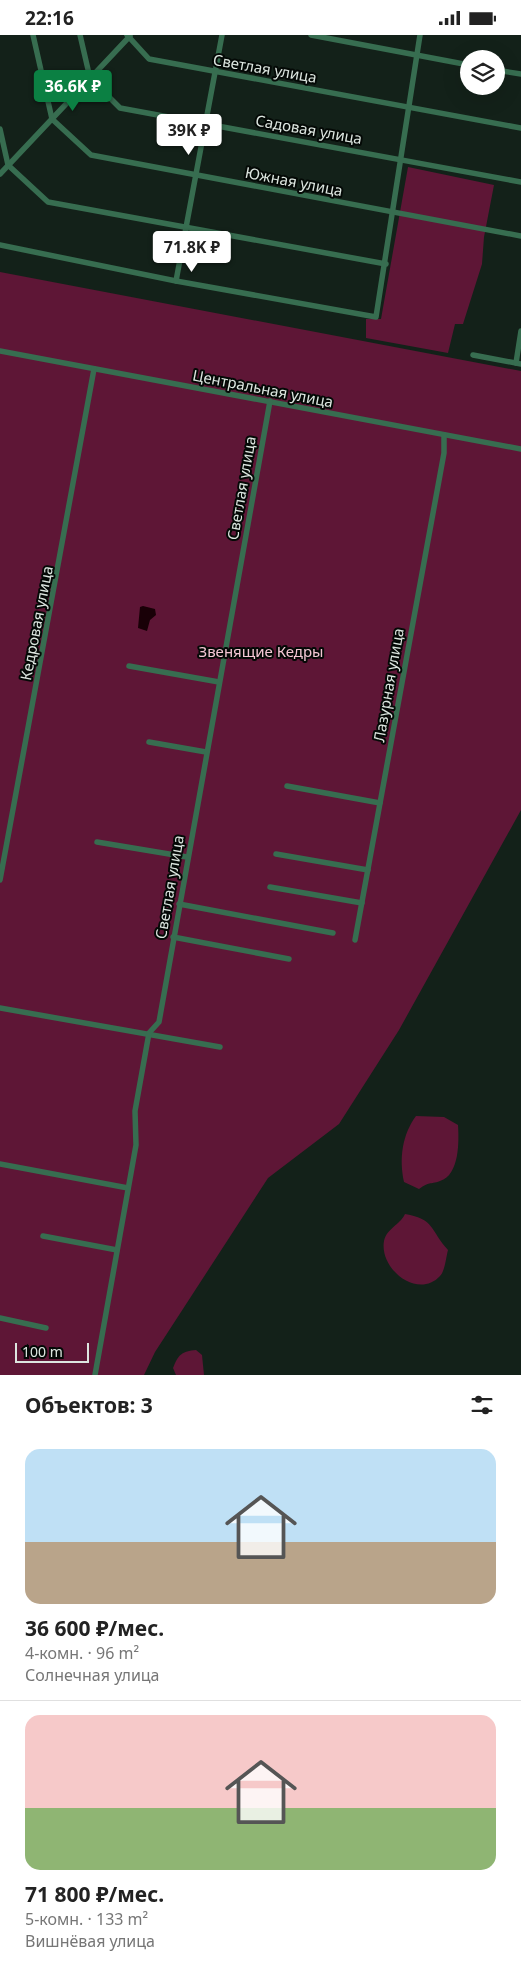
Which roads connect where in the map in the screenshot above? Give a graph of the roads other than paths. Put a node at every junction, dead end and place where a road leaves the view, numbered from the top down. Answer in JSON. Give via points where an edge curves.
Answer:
{"nodes":[{"id":1,"x":33,"y":35,"type":"edge"},
{"id":2,"x":80,"y":35,"type":"edge"},
{"id":3,"x":222,"y":35,"type":"edge"},
{"id":4,"x":311,"y":35,"type":"edge"},
{"id":5,"x":420,"y":35,"type":"edge"},
{"id":6,"x":129,"y":36,"type":"edge"},
{"id":7,"x":417,"y":55,"type":"junction"},
{"id":8,"x":460,"y":63,"type":"edge"},
{"id":9,"x":215,"y":71,"type":"junction"},
{"id":10,"x":505,"y":71,"type":"edge"},
{"id":11,"x":521,"y":74,"type":"edge"},
{"id":12,"x":90,"y":78,"type":"junction"},
{"id":13,"x":409,"y":107,"type":"junction"},
{"id":14,"x":52,"y":119,"type":"junction"},
{"id":15,"x":206,"y":123,"type":"junction"},
{"id":16,"x":521,"y":128,"type":"edge"},
{"id":17,"x":0,"y":129,"type":"edge"},
{"id":18,"x":401,"y":159,"type":"junction"},
{"id":19,"x":8,"y":165,"type":"junction"},
{"id":20,"x":0,"y":174,"type":"edge"},
{"id":21,"x":196,"y":175,"type":"junction"},
{"id":22,"x":521,"y":182,"type":"edge"},
{"id":23,"x":393,"y":213,"type":"junction"},
{"id":24,"x":186,"y":227,"type":"junction"},
{"id":25,"x":521,"y":236,"type":"edge"},
{"id":26,"x":0,"y":245,"type":"edge"},
{"id":27,"x":386,"y":264,"type":"junction"},
{"id":28,"x":176,"y":281,"type":"junction"},
{"id":29,"x":521,"y":331,"type":"edge"},
{"id":30,"x":0,"y":351,"type":"edge"},
{"id":31,"x":473,"y":355,"type":"dead end"},
{"id":32,"x":518,"y":364,"type":"edge"},
{"id":33,"x":94,"y":369,"type":"junction"},
{"id":34,"x":270,"y":401,"type":"junction"},
{"id":35,"x":444,"y":435,"type":"junction"},
{"id":36,"x":521,"y":449,"type":"edge"},
{"id":37,"x":129,"y":666,"type":"dead end"},
{"id":38,"x":219,"y":682,"type":"junction"},
{"id":39,"x":149,"y":742,"type":"dead end"},
{"id":40,"x":206,"y":753,"type":"junction"},
{"id":41,"x":287,"y":786,"type":"dead end"},
{"id":42,"x":380,"y":803,"type":"junction"},
{"id":43,"x":97,"y":842,"type":"dead end"},
{"id":44,"x":276,"y":854,"type":"dead end"},
{"id":45,"x":186,"y":857,"type":"junction"},
{"id":46,"x":368,"y":870,"type":"junction"},
{"id":47,"x":0,"y":880,"type":"edge"},
{"id":48,"x":270,"y":887,"type":"dead end"},
{"id":49,"x":362,"y":903,"type":"junction"},
{"id":50,"x":179,"y":904,"type":"junction"},
{"id":51,"x":333,"y":933,"type":"dead end"},
{"id":52,"x":173,"y":937,"type":"junction"},
{"id":53,"x":355,"y":940,"type":"dead end"},
{"id":54,"x":289,"y":959,"type":"dead end"},
{"id":55,"x":0,"y":1008,"type":"edge"},
{"id":56,"x":149,"y":1033,"type":"junction"},
{"id":57,"x":220,"y":1047,"type":"dead end"},
{"id":58,"x":0,"y":1164,"type":"edge"},
{"id":59,"x":128,"y":1189,"type":"junction"},
{"id":60,"x":42,"y":1236,"type":"dead end"},
{"id":61,"x":117,"y":1250,"type":"junction"},
{"id":62,"x":0,"y":1318,"type":"edge"},
{"id":63,"x":46,"y":1328,"type":"dead end"},
{"id":64,"x":95,"y":1375,"type":"edge"}],
"edges":[{"from":1,"to":14,"type":"street"},
{"from":2,"to":12,"type":"street"},
{"from":3,"to":9,"type":"street"},
{"from":4,"to":7,"type":"street"},
{"from":5,"to":7,"type":"street"},
{"from":6,"to":9,"type":"street","name":"Светлая улица","via":[[149,59]]},
{"from":6,"to":12,"type":"street"},
{"from":7,"to":8,"type":"street"},
{"from":7,"to":13,"type":"street"},
{"from":9,"to":13,"type":"street","name":"Светлая улица"},
{"from":9,"to":15,"type":"street"},
{"from":10,"to":11,"type":"street"},
{"from":12,"to":14,"type":"street"},
{"from":12,"to":15,"type":"street","name":"Садовая улица","via":[[120,108]]},
{"from":13,"to":16,"type":"street","name":"Светлая улица"},
{"from":13,"to":18,"type":"street"},
{"from":14,"to":19,"type":"street"},
{"from":14,"to":21,"type":"street","name":"Южная улица","via":[[91,155]]},
{"from":15,"to":18,"type":"street","name":"Садовая улица"},
{"from":15,"to":21,"type":"street"},
{"from":17,"to":19,"type":"street"},
{"from":18,"to":22,"type":"street","name":"Садовая улица"},
{"from":18,"to":23,"type":"street"},
{"from":19,"to":20,"type":"street"},
{"from":19,"to":24,"type":"street","via":[[48,201]]},
{"from":21,"to":23,"type":"street","name":"Южная улица"},
{"from":21,"to":24,"type":"street"},
{"from":23,"to":25,"type":"street","name":"Южная улица"},
{"from":23,"to":27,"type":"street"},
{"from":24,"to":27,"type":"street"},
{"from":24,"to":28,"type":"street"},
{"from":26,"to":28,"type":"street"},
{"from":27,"to":28,"type":"street","via":[[376,317]]},
{"from":29,"to":32,"type":"street"},
{"from":30,"to":33,"type":"street","name":"Центральная улица"},
{"from":31,"to":32,"type":"street"},
{"from":33,"to":34,"type":"street","name":"Центральная улица"},
{"from":33,"to":47,"type":"street","name":"Кедровая улица"},
{"from":34,"to":35,"type":"street","name":"Центральная улица"},
{"from":34,"to":38,"type":"street","name":"Светлая улица"},
{"from":35,"to":36,"type":"street","name":"Центральная улица"},
{"from":35,"to":42,"type":"street","name":"Лазурная улица","via":[[444,453]]},
{"from":37,"to":38,"type":"street"},
{"from":38,"to":40,"type":"street","name":"Светлая улица"},
{"from":39,"to":40,"type":"street"},
{"from":40,"to":45,"type":"street","name":"Светлая улица"},
{"from":41,"to":42,"type":"street"},
{"from":42,"to":46,"type":"street","name":"Лазурная улица"},
{"from":43,"to":45,"type":"street"},
{"from":44,"to":46,"type":"street"},
{"from":45,"to":50,"type":"street","name":"Светлая улица"},
{"from":46,"to":49,"type":"street","name":"Лазурная улица"},
{"from":48,"to":49,"type":"street"},
{"from":49,"to":53,"type":"street","name":"Лазурная улица"},
{"from":50,"to":51,"type":"street"},
{"from":50,"to":52,"type":"street","name":"Светлая улица"},
{"from":52,"to":54,"type":"street"},
{"from":52,"to":56,"type":"street","name":"Светлая улица","via":[[159,1021]]},
{"from":55,"to":56,"type":"street"},
{"from":56,"to":57,"type":"street"},
{"from":56,"to":59,"type":"street","name":"Светлая улица","via":[[135,1111],[136,1145]]},
{"from":58,"to":59,"type":"street"},
{"from":59,"to":61,"type":"street","name":"Светлая улица"},
{"from":60,"to":61,"type":"street"},
{"from":61,"to":64,"type":"street","name":"Светлая улица"},
{"from":62,"to":63,"type":"street"}]}
